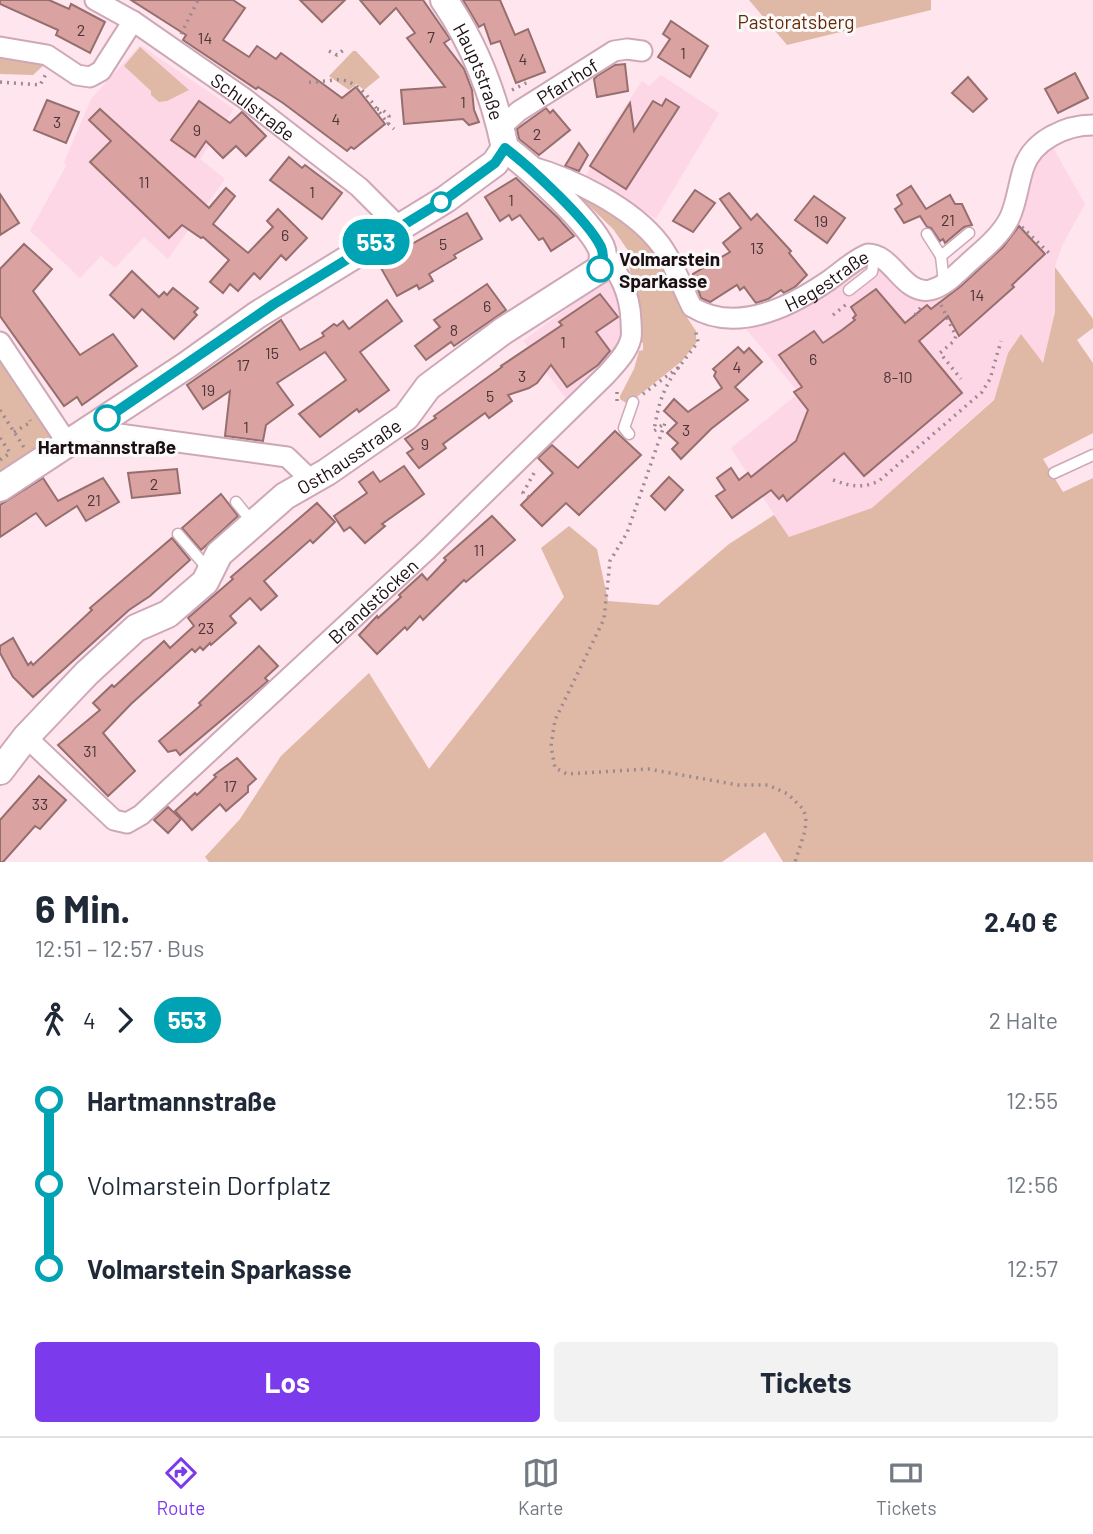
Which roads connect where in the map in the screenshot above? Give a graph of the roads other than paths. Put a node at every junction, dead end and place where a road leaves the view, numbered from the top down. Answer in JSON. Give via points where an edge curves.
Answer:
{"nodes":[{"id":1,"x":95,"y":0,"type":"edge"},
{"id":2,"x":444,"y":0,"type":"edge"},
{"id":3,"x":133,"y":21,"type":"junction"},
{"id":4,"x":0,"y":47,"type":"edge"},
{"id":5,"x":642,"y":51,"type":"dead end"},
{"id":6,"x":1093,"y":125,"type":"edge"},
{"id":7,"x":503,"y":138,"type":"junction"},
{"id":8,"x":529,"y":166,"type":"junction"},
{"id":9,"x":400,"y":228,"type":"junction"},
{"id":10,"x":969,"y":233,"type":"dead end"},
{"id":11,"x":927,"y":234,"type":"dead end"},
{"id":12,"x":602,"y":250,"type":"junction"},
{"id":13,"x":874,"y":254,"type":"junction"},
{"id":14,"x":941,"y":256,"type":"junction"},
{"id":15,"x":849,"y":290,"type":"dead end"},
{"id":16,"x":941,"y":292,"type":"junction"},
{"id":17,"x":0,"y":342,"type":"edge"},
{"id":18,"x":633,"y":402,"type":"road end"},
{"id":19,"x":629,"y":434,"type":"dead end"},
{"id":20,"x":79,"y":437,"type":"junction"},
{"id":21,"x":1093,"y":455,"type":"edge"},
{"id":22,"x":1054,"y":473,"type":"dead end"},
{"id":23,"x":312,"y":481,"type":"junction"},
{"id":24,"x":0,"y":488,"type":"edge"},
{"id":25,"x":236,"y":502,"type":"dead end"},
{"id":26,"x":254,"y":523,"type":"junction"},
{"id":27,"x":178,"y":534,"type":"dead end"},
{"id":28,"x":210,"y":572,"type":"junction"},
{"id":29,"x":26,"y":737,"type":"junction"},
{"id":30,"x":0,"y":771,"type":"edge"}],
"edges":[{"from":1,"to":3,"type":"street","name":"Schulstraße"},
{"from":2,"to":7,"type":"street","name":"Hauptstraße","via":[[475,51]]},
{"from":3,"to":4,"type":"street","via":[[101,71],[90,77],[77,75],[47,55]]},
{"from":3,"to":9,"type":"street","name":"Schulstraße","via":[[302,141]]},
{"from":5,"to":7,"type":"street","name":"Pfarrhof","via":[[614,51],[519,111]]},
{"from":6,"to":16,"type":"street","via":[[1062,131],[1036,148],[1023,167],[1011,216]]},
{"from":7,"to":8,"type":"street"},
{"from":7,"to":9,"type":"street","via":[[495,163]]},
{"from":8,"to":12,"type":"street","via":[[591,232]]},
{"from":8,"to":13,"type":"street","name":"Hegestraße","via":[[556,174],[606,200],[647,229],[672,264],[692,307],[712,317],[767,313],[800,300],[863,256]]},
{"from":9,"to":20,"type":"street","via":[[257,315]]},
{"from":10,"to":14,"type":"lane"},
{"from":11,"to":14,"type":"lane"},
{"from":12,"to":23,"type":"street","name":"Osthausstraße","via":[[600,269],[503,331],[428,387],[406,417]]},
{"from":12,"to":29,"type":"street","name":"Brandstöcken","via":[[621,275],[630,310],[631,338],[614,366],[428,549],[141,815],[127,823],[114,820]]},
{"from":13,"to":15,"type":"lane","via":[[872,272]]},
{"from":13,"to":16,"type":"street","name":"Hegestraße","via":[[914,286]]},
{"from":14,"to":16,"type":"lane"},
{"from":17,"to":20,"type":"street"},
{"from":18,"to":19,"type":"lane","via":[[624,428]]},
{"from":20,"to":23,"type":"street","via":[[287,457]]},
{"from":20,"to":24,"type":"street"},
{"from":21,"to":22,"type":"lane"},
{"from":23,"to":26,"type":"street","name":"Osthausstraße","via":[[285,496]]},
{"from":25,"to":26,"type":"lane"},
{"from":26,"to":28,"type":"street","name":"Osthausstraße","via":[[219,554]]},
{"from":27,"to":28,"type":"lane"},
{"from":28,"to":29,"type":"street","name":"Osthausstraße","via":[[169,614],[136,628]]},
{"from":29,"to":30,"type":"street","name":"Osthausstraße"}]}
